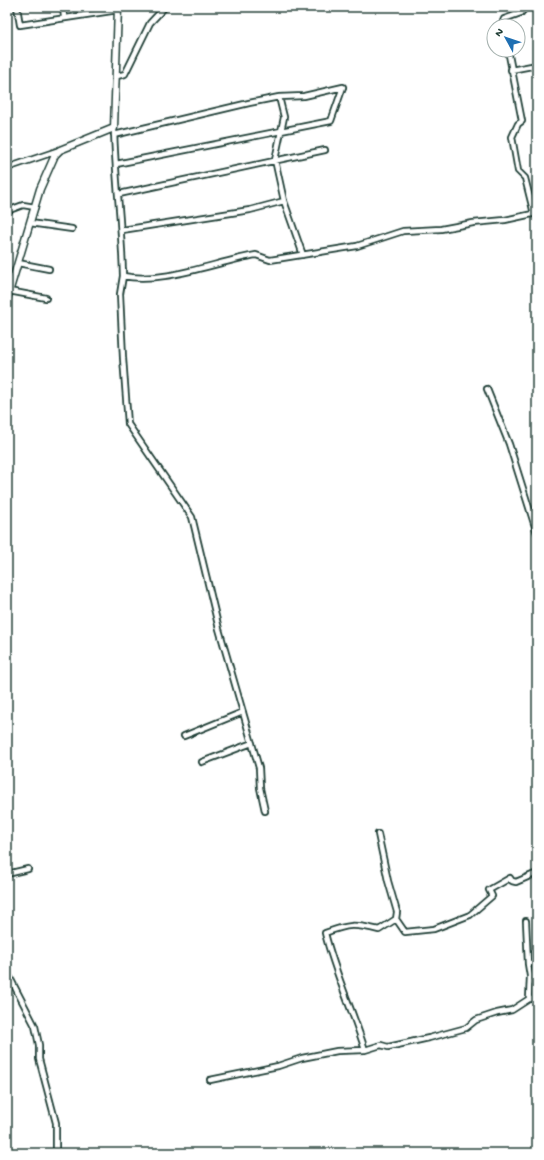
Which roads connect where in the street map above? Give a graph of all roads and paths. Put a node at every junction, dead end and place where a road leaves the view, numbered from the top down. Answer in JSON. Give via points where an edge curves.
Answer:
{"nodes":[{"id":1,"x":17,"y":7,"type":"edge"},
{"id":2,"x":63,"y":7,"type":"edge"},
{"id":3,"x":165,"y":7,"type":"edge"},
{"id":4,"x":526,"y":7,"type":"edge"},
{"id":5,"x":118,"y":9,"type":"edge"},
{"id":6,"x":64,"y":17,"type":"junction"},
{"id":7,"x":507,"y":18,"type":"edge"},
{"id":8,"x":509,"y":58,"type":"edge"},
{"id":9,"x":537,"y":65,"type":"edge"},
{"id":10,"x":511,"y":70,"type":"junction"},
{"id":11,"x":117,"y":76,"type":"junction"},
{"id":12,"x":279,"y":97,"type":"junction"},
{"id":13,"x":114,"y":128,"type":"junction"},
{"id":14,"x":281,"y":131,"type":"junction"},
{"id":15,"x":114,"y":135,"type":"junction"},
{"id":16,"x":60,"y":150,"type":"junction"},
{"id":17,"x":325,"y":150,"type":"dead end"},
{"id":18,"x":275,"y":160,"type":"junction"},
{"id":19,"x":116,"y":164,"type":"junction"},
{"id":20,"x":7,"y":168,"type":"edge"},
{"id":21,"x":119,"y":194,"type":"junction"},
{"id":22,"x":284,"y":200,"type":"junction"},
{"id":23,"x":35,"y":207,"type":"junction"},
{"id":24,"x":7,"y":211,"type":"edge"},
{"id":25,"x":536,"y":214,"type":"edge"},
{"id":26,"x":30,"y":223,"type":"junction"},
{"id":27,"x":72,"y":229,"type":"dead end"},
{"id":28,"x":122,"y":230,"type":"junction"},
{"id":29,"x":303,"y":255,"type":"junction"},
{"id":30,"x":18,"y":263,"type":"junction"},
{"id":31,"x":49,"y":269,"type":"dead end"},
{"id":32,"x":124,"y":276,"type":"junction"},
{"id":33,"x":10,"y":283,"type":"edge"},
{"id":34,"x":9,"y":292,"type":"junction"},
{"id":35,"x":46,"y":298,"type":"dead end"},
{"id":36,"x":7,"y":300,"type":"edge"},
{"id":37,"x":487,"y":389,"type":"dead end"},
{"id":38,"x":537,"y":533,"type":"edge"},
{"id":39,"x":243,"y":712,"type":"junction"},
{"id":40,"x":184,"y":736,"type":"dead end"},
{"id":41,"x":252,"y":743,"type":"junction"},
{"id":42,"x":202,"y":762,"type":"dead end"},
{"id":43,"x":265,"y":811,"type":"dead end"},
{"id":44,"x":378,"y":834,"type":"dead end"},
{"id":45,"x":28,"y":869,"type":"dead end"},
{"id":46,"x":537,"y":873,"type":"edge"},
{"id":47,"x":7,"y":874,"type":"edge"},
{"id":48,"x":396,"y":919,"type":"junction"},
{"id":49,"x":526,"y":921,"type":"dead end"},
{"id":50,"x":537,"y":962,"type":"edge"},
{"id":51,"x":528,"y":964,"type":"junction"},
{"id":52,"x":7,"y":972,"type":"edge"},
{"id":53,"x":529,"y":999,"type":"junction"},
{"id":54,"x":537,"y":999,"type":"edge"},
{"id":55,"x":365,"y":1050,"type":"junction"},
{"id":56,"x":210,"y":1080,"type":"dead end"},
{"id":57,"x":56,"y":1153,"type":"edge"}],
"edges":[{"from":1,"to":6,"type":"street","via":[[20,25]]},
{"from":2,"to":6,"type":"street"},
{"from":3,"to":11,"type":"street","via":[[150,23],[125,74]]},
{"from":4,"to":7,"type":"street","via":[[521,13]]},
{"from":5,"to":6,"type":"street"},
{"from":5,"to":11,"type":"street"},
{"from":8,"to":10,"type":"street"},
{"from":9,"to":10,"type":"street"},
{"from":10,"to":25,"type":"street","via":[[522,121],[512,137],[518,171],[525,178]]},
{"from":11,"to":13,"type":"street"},
{"from":12,"to":14,"type":"street","via":[[284,117]]},
{"from":12,"to":14,"type":"street","via":[[304,96],[343,87],[331,121]]},
{"from":12,"to":15,"type":"street"},
{"from":13,"to":15,"type":"street"},
{"from":13,"to":16,"type":"street"},
{"from":14,"to":18,"type":"street"},
{"from":14,"to":19,"type":"street"},
{"from":15,"to":19,"type":"street"},
{"from":16,"to":20,"type":"street"},
{"from":16,"to":23,"type":"street","via":[[55,155],[40,189]]},
{"from":17,"to":18,"type":"street"},
{"from":18,"to":21,"type":"street"},
{"from":18,"to":22,"type":"street"},
{"from":19,"to":21,"type":"street"},
{"from":21,"to":28,"type":"street"},
{"from":22,"to":28,"type":"street","via":[[250,210]]},
{"from":22,"to":29,"type":"street"},
{"from":23,"to":24,"type":"street","via":[[24,205]]},
{"from":23,"to":26,"type":"street"},
{"from":25,"to":29,"type":"street","via":[[441,229],[403,231],[357,246]]},
{"from":26,"to":27,"type":"street"},
{"from":26,"to":30,"type":"street"},
{"from":28,"to":32,"type":"street"},
{"from":29,"to":32,"type":"street","via":[[270,260],[256,255],[161,277]]},
{"from":30,"to":31,"type":"street"},
{"from":30,"to":33,"type":"street"},
{"from":32,"to":39,"type":"street","via":[[121,301],[128,424],[192,517],[219,629]]},
{"from":33,"to":34,"type":"street"},
{"from":34,"to":35,"type":"street"},
{"from":34,"to":36,"type":"street"},
{"from":37,"to":38,"type":"street","via":[[509,444]]},
{"from":39,"to":40,"type":"street"},
{"from":39,"to":41,"type":"street"},
{"from":41,"to":42,"type":"street"},
{"from":41,"to":43,"type":"street","via":[[259,768]]},
{"from":44,"to":48,"type":"street"},
{"from":45,"to":47,"type":"street"},
{"from":46,"to":48,"type":"street","via":[[516,882],[510,878],[489,890],[492,896],[470,915],[434,929],[405,932]]},
{"from":48,"to":55,"type":"street","via":[[378,930],[358,925],[325,933],[332,961],[355,1017]]},
{"from":49,"to":51,"type":"street"},
{"from":50,"to":51,"type":"street"},
{"from":51,"to":53,"type":"street"},
{"from":52,"to":57,"type":"street","via":[[35,1026],[39,1060],[56,1123]]},
{"from":53,"to":54,"type":"street"},
{"from":53,"to":55,"type":"street","via":[[512,1010],[476,1020],[466,1028],[409,1043],[388,1047],[382,1045]]},
{"from":55,"to":56,"type":"street","via":[[337,1051]]}]}
